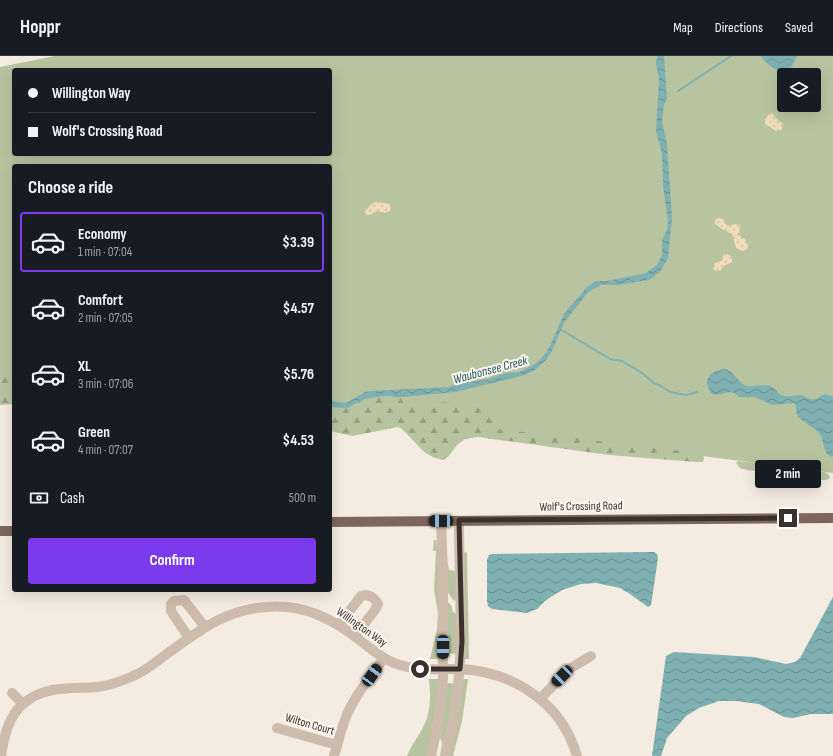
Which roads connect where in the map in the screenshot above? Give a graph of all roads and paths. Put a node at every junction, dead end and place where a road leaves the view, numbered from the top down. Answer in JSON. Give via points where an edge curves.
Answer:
{"nodes":[{"id":1,"x":833,"y":518,"type":"edge"},
{"id":2,"x":459,"y":520,"type":"junction"},
{"id":3,"x":441,"y":521,"type":"junction"},
{"id":4,"x":332,"y":522,"type":"edge"},
{"id":5,"x":0,"y":531,"type":"edge"},
{"id":6,"x":12,"y":531,"type":"edge"},
{"id":7,"x":339,"y":624,"type":"junction"},
{"id":8,"x":206,"y":627,"type":"junction"},
{"id":9,"x":355,"y":636,"type":"junction"},
{"id":10,"x":189,"y":638,"type":"junction"},
{"id":11,"x":591,"y":656,"type":"dead end"},
{"id":12,"x":384,"y":658,"type":"junction"},
{"id":13,"x":443,"y":669,"type":"junction"},
{"id":14,"x":460,"y":669,"type":"junction"},
{"id":15,"x":12,"y":693,"type":"dead end"},
{"id":16,"x":540,"y":699,"type":"junction"},
{"id":17,"x":23,"y":704,"type":"junction"},
{"id":18,"x":277,"y":728,"type":"dead end"},
{"id":19,"x":337,"y":745,"type":"junction"},
{"id":20,"x":1,"y":756,"type":"edge"},
{"id":21,"x":334,"y":756,"type":"edge"},
{"id":22,"x":431,"y":756,"type":"edge"},
{"id":23,"x":445,"y":756,"type":"edge"},
{"id":24,"x":576,"y":756,"type":"edge"}],
"edges":[{"from":1,"to":2,"type":"main road","name":"Wolf's Crossing Road"},
{"from":2,"to":3,"type":"main road","name":"Wolf's Crossing Road"},
{"from":2,"to":14,"type":"street","via":[[462,642]]},
{"from":3,"to":4,"type":"main road","name":"Wolf's Crossing Road"},
{"from":3,"to":13,"type":"street"},
{"from":5,"to":6,"type":"main road"},
{"from":7,"to":8,"type":"street","name":"Willington Way","via":[[302,609],[267,606],[243,610]]},
{"from":7,"to":9,"type":"street","name":"Willington Way"},
{"from":7,"to":9,"type":"street","via":[[360,596],[368,595],[374,598],[378,604],[375,610]]},
{"from":8,"to":10,"type":"street","name":"Willington Way"},
{"from":8,"to":10,"type":"street","via":[[184,600],[174,601],[171,604],[171,611]]},
{"from":9,"to":12,"type":"street","name":"Willington Way"},
{"from":10,"to":17,"type":"street","name":"Willington Way","via":[[135,676],[98,687],[46,691]]},
{"from":11,"to":16,"type":"street","via":[[569,669]]},
{"from":12,"to":13,"type":"street","name":"Willington Way","via":[[420,669]]},
{"from":12,"to":19,"type":"street","via":[[357,695],[343,724]]},
{"from":13,"to":14,"type":"street","name":"Willington Way"},
{"from":13,"to":22,"type":"street","via":[[442,700]]},
{"from":14,"to":16,"type":"street","name":"Willington Way","via":[[506,678]]},
{"from":14,"to":23,"type":"street","via":[[457,705]]},
{"from":15,"to":17,"type":"street"},
{"from":16,"to":24,"type":"street","name":"Willington Way","via":[[559,720],[573,744]]},
{"from":17,"to":20,"type":"street","name":"Willington Way","via":[[12,717],[6,730]]},
{"from":18,"to":19,"type":"street","name":"Wilton Court"},
{"from":19,"to":21,"type":"street"}]}
